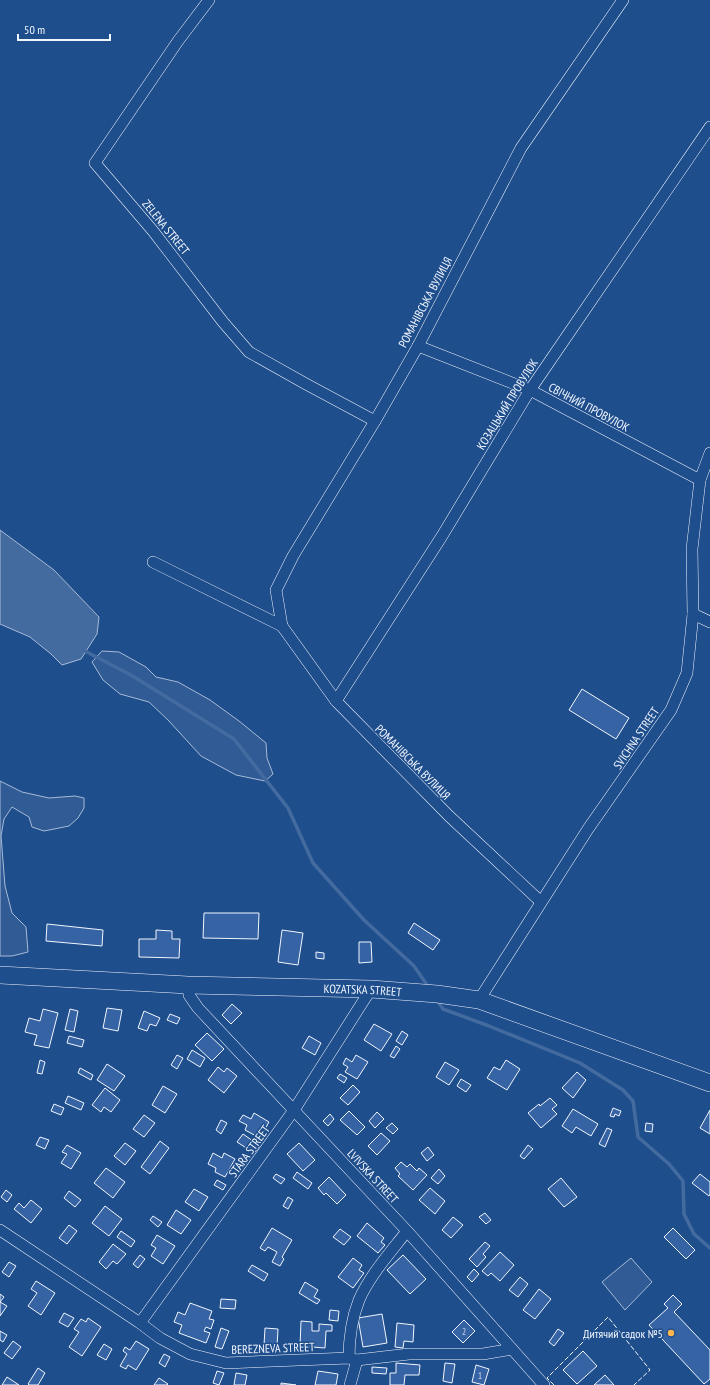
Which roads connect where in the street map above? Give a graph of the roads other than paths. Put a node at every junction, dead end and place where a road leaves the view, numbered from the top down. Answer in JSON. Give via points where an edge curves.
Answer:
{"nodes":[{"id":1,"x":209,"y":0,"type":"edge"},
{"id":2,"x":623,"y":0,"type":"edge"},
{"id":3,"x":710,"y":127,"type":"edge"},
{"id":4,"x":418,"y":346,"type":"junction"},
{"id":5,"x":530,"y":390,"type":"junction"},
{"id":6,"x":375,"y":421,"type":"junction"},
{"id":7,"x":710,"y":453,"type":"edge"},
{"id":8,"x":700,"y":480,"type":"junction"},
{"id":9,"x":153,"y":562,"type":"dead end"},
{"id":10,"x":693,"y":614,"type":"junction"},
{"id":11,"x":710,"y":622,"type":"edge"},
{"id":12,"x":282,"y":626,"type":"junction"},
{"id":13,"x":336,"y":701,"type":"junction"},
{"id":14,"x":541,"y":902,"type":"junction"},
{"id":15,"x":0,"y":975,"type":"edge"},
{"id":16,"x":188,"y":985,"type":"junction"},
{"id":17,"x":371,"y":989,"type":"junction"},
{"id":18,"x":479,"y":1000,"type":"junction"},
{"id":19,"x":710,"y":1083,"type":"edge"},
{"id":20,"x":294,"y":1110,"type":"junction"},
{"id":21,"x":0,"y":1230,"type":"edge"},
{"id":22,"x":407,"y":1232,"type":"junction"},
{"id":23,"x":140,"y":1323,"type":"junction"},
{"id":24,"x":512,"y":1349,"type":"junction"},
{"id":25,"x":353,"y":1359,"type":"junction"},
{"id":26,"x":350,"y":1385,"type":"edge"},
{"id":27,"x":544,"y":1385,"type":"edge"}],
"edges":[{"from":1,"to":6,"type":"street","name":"ZELENA STREET","via":[[178,41],[96,163],[249,352]]},
{"from":2,"to":4,"type":"street","name":"РОМАНІВСЬКА ВУЛИЦЯ","via":[[521,148]]},
{"from":3,"to":5,"type":"street","name":"КОЗАЦЬКИЙ ПРОВУЛОК"},
{"from":4,"to":5,"type":"street","name":"СВІЧНИЙ ПРОВУЛОК"},
{"from":4,"to":6,"type":"street","name":"РОМАНІВСЬКА ВУЛИЦЯ"},
{"from":5,"to":8,"type":"street","name":"СВІЧНИЙ ПРОВУЛОК"},
{"from":5,"to":13,"type":"street","name":"КОЗАЦЬКИЙ ПРОВУЛОК","via":[[442,536]]},
{"from":6,"to":12,"type":"street","name":"РОМАНІВСЬКА ВУЛИЦЯ","via":[[293,556],[276,590]]},
{"from":7,"to":8,"type":"street","name":"SVICHNA STREET"},
{"from":8,"to":10,"type":"street","name":"SVICHNA STREET","via":[[692,549]]},
{"from":9,"to":12,"type":"street","name":"РОМАНІВСЬКА ВУЛИЦЯ"},
{"from":10,"to":11,"type":"street"},
{"from":10,"to":14,"type":"street","name":"SVICHNA STREET","via":[[687,674],[671,710],[588,829]]},
{"from":12,"to":13,"type":"street","name":"РОМАНІВСЬКА ВУЛИЦЯ"},
{"from":13,"to":14,"type":"street","name":"РОМАНІВСЬКА ВУЛИЦЯ","via":[[449,816]]},
{"from":14,"to":18,"type":"street","name":"SVICHNA STREET"},
{"from":15,"to":16,"type":"main road","name":"KOZATSKA STREET"},
{"from":16,"to":17,"type":"main road","name":"KOZATSKA STREET"},
{"from":16,"to":20,"type":"street","name":"LVIVSKA STREET","via":[[188,995],[198,1008]]},
{"from":17,"to":18,"type":"main road","name":"KOZATSKA STREET"},
{"from":17,"to":20,"type":"street","name":"STARA STREET"},
{"from":18,"to":19,"type":"main road","name":"KOZATSKA STREET"},
{"from":20,"to":22,"type":"street","name":"LVIVSKA STREET"},
{"from":20,"to":23,"type":"street","name":"STARA STREET"},
{"from":21,"to":23,"type":"street","name":"BEREZNEVA STREET"},
{"from":22,"to":24,"type":"street","name":"LVIVSKA STREET"},
{"from":22,"to":25,"type":"street","via":[[378,1269],[359,1300],[349,1345]]},
{"from":23,"to":25,"type":"street","name":"BEREZNEVA STREET","via":[[160,1338],[190,1354],[226,1364]]},
{"from":24,"to":25,"type":"street","name":"BEREZNEVA STREET","via":[[483,1354],[410,1354]]},
{"from":24,"to":27,"type":"street","name":"LVIVSKA STREET"},
{"from":25,"to":26,"type":"street"}]}
